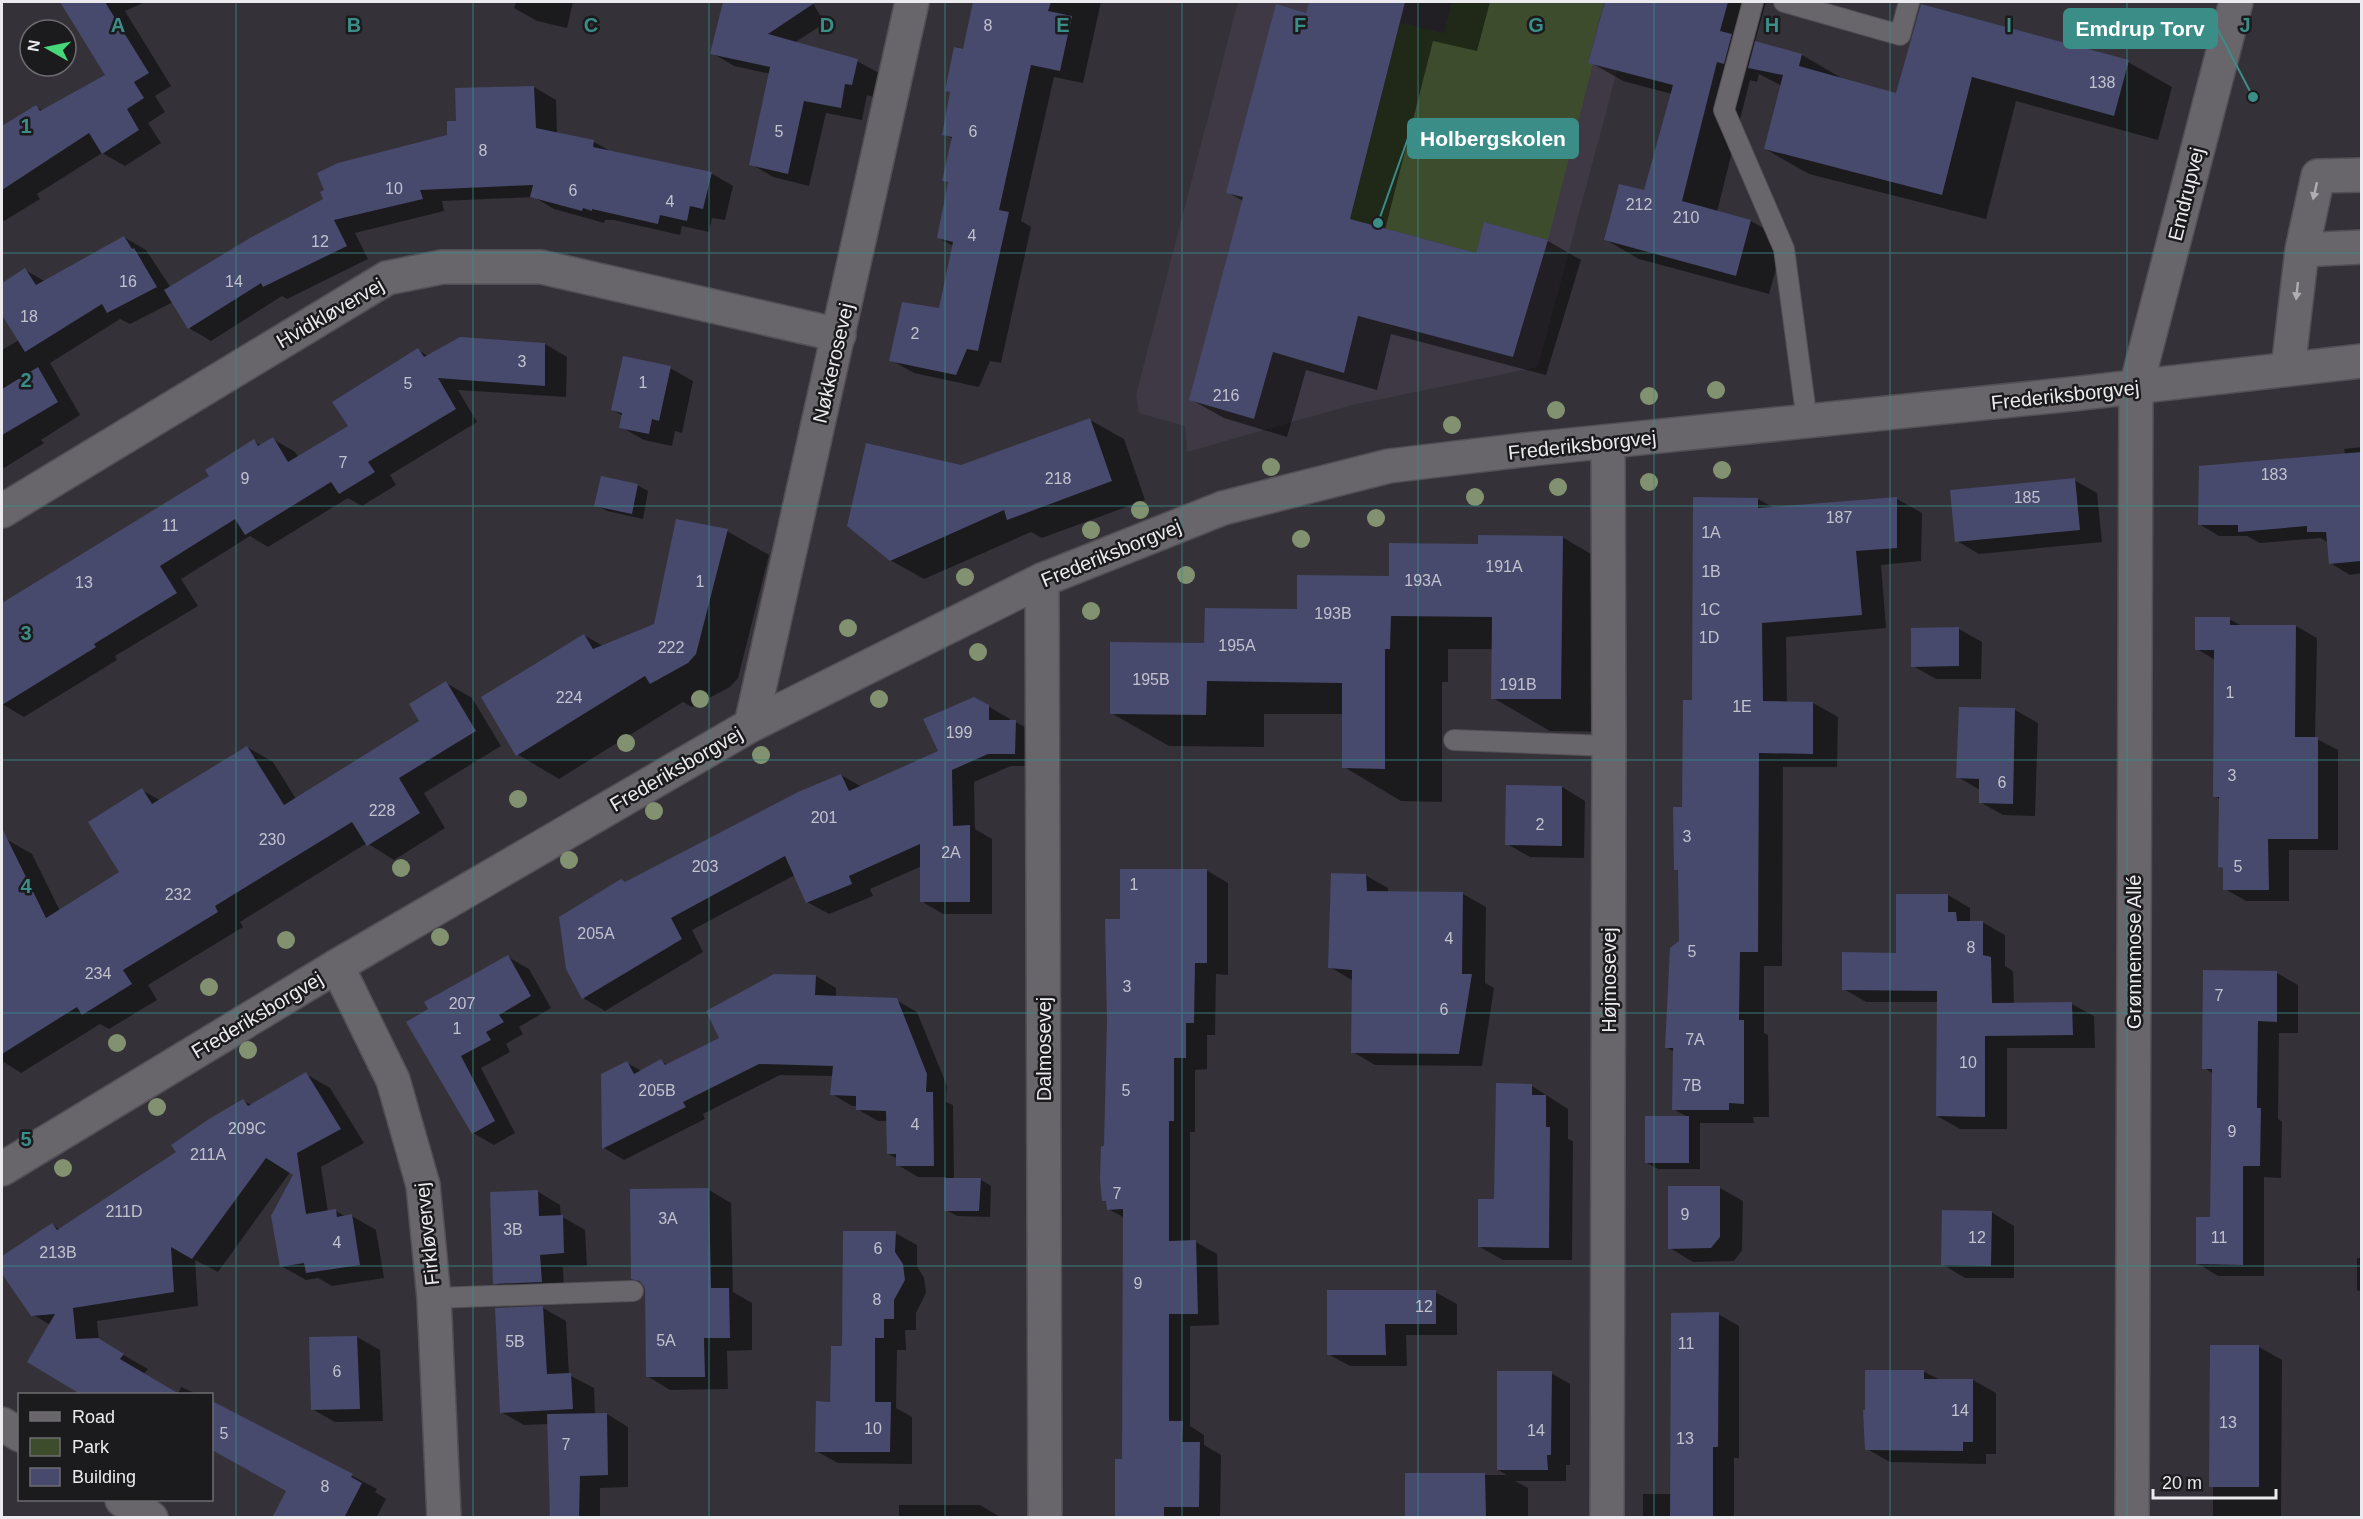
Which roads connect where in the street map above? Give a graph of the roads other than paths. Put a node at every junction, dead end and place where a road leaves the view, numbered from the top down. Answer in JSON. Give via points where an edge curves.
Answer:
{"nodes":[{"id":1,"x":912,"y":2,"type":"edge"},
{"id":2,"x":1753,"y":2,"type":"edge"},
{"id":3,"x":1784,"y":2,"type":"edge"},
{"id":4,"x":1909,"y":2,"type":"edge"},
{"id":5,"x":2236,"y":2,"type":"edge"},
{"id":6,"x":2361,"y":175,"type":"edge"},
{"id":7,"x":2361,"y":247,"type":"edge"},
{"id":8,"x":2302,"y":250,"type":"junction"},
{"id":9,"x":839,"y":335,"type":"junction"},
{"id":10,"x":2361,"y":362,"type":"edge"},
{"id":11,"x":2288,"y":369,"type":"junction"},
{"id":12,"x":2136,"y":387,"type":"junction"},
{"id":13,"x":1808,"y":422,"type":"junction"},
{"id":14,"x":1608,"y":442,"type":"junction"},
{"id":15,"x":2,"y":511,"type":"edge"},
{"id":16,"x":1042,"y":580,"type":"junction"},
{"id":17,"x":751,"y":725,"type":"junction"},
{"id":18,"x":1454,"y":740,"type":"dead end"},
{"id":19,"x":1609,"y":746,"type":"junction"},
{"id":20,"x":337,"y":966,"type":"junction"},
{"id":21,"x":4,"y":1163,"type":"edge"},
{"id":22,"x":633,"y":1291,"type":"dead end"},
{"id":23,"x":434,"y":1298,"type":"junction"},
{"id":24,"x":2,"y":1424,"type":"edge"},
{"id":25,"x":18,"y":1434,"type":"edge"},
{"id":26,"x":124,"y":1501,"type":"edge"},
{"id":27,"x":150,"y":1518,"type":"edge"},
{"id":28,"x":444,"y":1518,"type":"edge"},
{"id":29,"x":1045,"y":1518,"type":"edge"},
{"id":30,"x":1607,"y":1518,"type":"edge"},
{"id":31,"x":2132,"y":1518,"type":"edge"}],
"edges":[{"from":1,"to":9,"type":"street","name":"Nøkkerosevej"},
{"from":2,"to":13,"type":"lane","via":[[1724,110],[1784,249]]},
{"from":3,"to":4,"type":"lane","via":[[1900,35]]},
{"from":5,"to":12,"type":"street","name":"Emdrupvej"},
{"from":6,"to":8,"type":"street","one_way":true,"via":[[2318,176]]},
{"from":7,"to":8,"type":"street"},
{"from":8,"to":11,"type":"street","one_way":true},
{"from":9,"to":15,"type":"street","name":"Hvidkløvervej","via":[[541,267],[442,267],[387,278]]},
{"from":9,"to":17,"type":"street","name":"Nøkkerosevej"},
{"from":10,"to":11,"type":"street","name":"Frederiksborgvej"},
{"from":11,"to":12,"type":"street","name":"Frederiksborgvej"},
{"from":12,"to":13,"type":"street","name":"Frederiksborgvej"},
{"from":12,"to":31,"type":"street","name":"Grønnemose Allé"},
{"from":13,"to":14,"type":"street","name":"Frederiksborgvej"},
{"from":14,"to":16,"type":"street","name":"Frederiksborgvej","via":[[1389,466],[1223,508]]},
{"from":14,"to":19,"type":"street","name":"Højmosevej"},
{"from":16,"to":17,"type":"street","name":"Frederiksborgvej"},
{"from":16,"to":29,"type":"street","name":"Dalmosevej"},
{"from":17,"to":20,"type":"street","name":"Frederiksborgvej"},
{"from":18,"to":19,"type":"lane"},
{"from":19,"to":30,"type":"street","name":"Højmosevej"},
{"from":20,"to":21,"type":"street","name":"Frederiksborgvej"},
{"from":20,"to":23,"type":"street","name":"Firkløvervej","via":[[393,1080],[416,1157],[423,1185]]},
{"from":22,"to":23,"type":"lane"},
{"from":23,"to":28,"type":"street","name":"Firkløvervej"},
{"from":24,"to":25,"type":"street"},
{"from":26,"to":27,"type":"street"}]}
